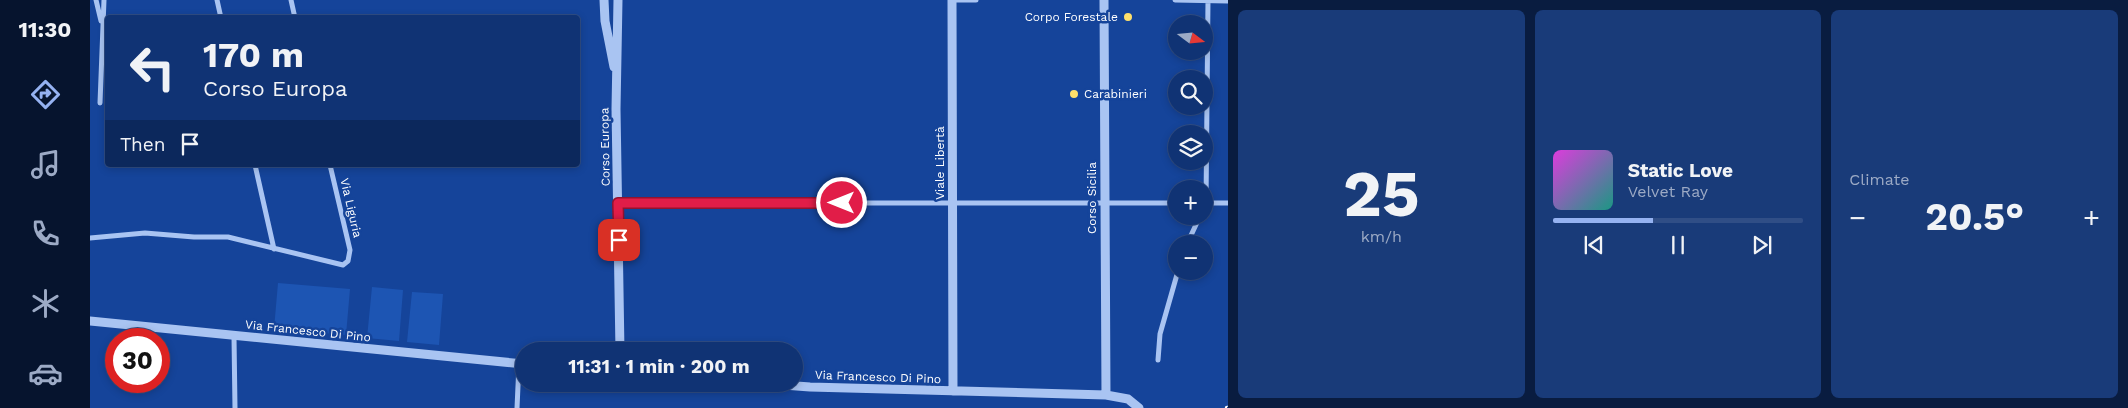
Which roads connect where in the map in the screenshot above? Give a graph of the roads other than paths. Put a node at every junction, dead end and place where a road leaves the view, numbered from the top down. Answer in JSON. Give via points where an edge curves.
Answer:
{"nodes":[{"id":1,"x":96,"y":0,"type":"edge"},
{"id":2,"x":104,"y":0,"type":"edge"},
{"id":3,"x":217,"y":0,"type":"edge"},
{"id":4,"x":291,"y":0,"type":"edge"},
{"id":5,"x":618,"y":0,"type":"edge"},
{"id":6,"x":952,"y":0,"type":"edge"},
{"id":7,"x":976,"y":0,"type":"edge"},
{"id":8,"x":1104,"y":0,"type":"edge"},
{"id":9,"x":1175,"y":0,"type":"edge"},
{"id":10,"x":1208,"y":0,"type":"edge"},
{"id":11,"x":604,"y":1,"type":"edge"},
{"id":12,"x":1228,"y":1,"type":"edge"},
{"id":13,"x":220,"y":15,"type":"edge"},
{"id":14,"x":294,"y":15,"type":"edge"},
{"id":15,"x":102,"y":28,"type":"junction"},
{"id":16,"x":616,"y":92,"type":"junction"},
{"id":17,"x":100,"y":103,"type":"dead end"},
{"id":18,"x":254,"y":167,"type":"edge"},
{"id":19,"x":330,"y":167,"type":"edge"},
{"id":20,"x":1204,"y":180,"type":"edge"},
{"id":21,"x":618,"y":203,"type":"junction"},
{"id":22,"x":953,"y":203,"type":"junction"},
{"id":23,"x":1104,"y":203,"type":"junction"},
{"id":24,"x":1168,"y":203,"type":"edge"},
{"id":25,"x":1228,"y":203,"type":"edge"},
{"id":26,"x":1213,"y":204,"type":"edge"},
{"id":27,"x":90,"y":238,"type":"edge"},
{"id":28,"x":274,"y":249,"type":"junction"},
{"id":29,"x":1175,"y":280,"type":"edge"},
{"id":30,"x":90,"y":321,"type":"edge"},
{"id":31,"x":234,"y":336,"type":"junction"},
{"id":32,"x":620,"y":342,"type":"edge"},
{"id":33,"x":1158,"y":360,"type":"dead end"},
{"id":34,"x":515,"y":363,"type":"edge"},
{"id":35,"x":803,"y":386,"type":"edge"},
{"id":36,"x":954,"y":391,"type":"junction"},
{"id":37,"x":518,"y":392,"type":"edge"},
{"id":38,"x":1106,"y":395,"type":"junction"},
{"id":39,"x":235,"y":408,"type":"edge"},
{"id":40,"x":517,"y":408,"type":"edge"},
{"id":41,"x":1139,"y":408,"type":"edge"}],
"edges":[{"from":1,"to":15,"type":"street"},
{"from":2,"to":15,"type":"street"},
{"from":3,"to":13,"type":"street"},
{"from":4,"to":14,"type":"street"},
{"from":5,"to":11,"type":"street","via":[[614,3]]},
{"from":5,"to":16,"type":"street"},
{"from":6,"to":7,"type":"street"},
{"from":6,"to":22,"type":"street","name":"Viale Libertà"},
{"from":8,"to":23,"type":"street","name":"Corso Sicilia"},
{"from":9,"to":10,"type":"street"},
{"from":10,"to":12,"type":"street"},
{"from":10,"to":20,"type":"street"},
{"from":11,"to":16,"type":"street"},
{"from":15,"to":17,"type":"street"},
{"from":16,"to":21,"type":"street","name":"Corso Europa"},
{"from":18,"to":28,"type":"street"},
{"from":19,"to":28,"type":"street","name":"Via Liguria","via":[[351,255],[348,261],[343,265]]},
{"from":21,"to":22,"type":"street"},
{"from":21,"to":32,"type":"street","name":"Corso Europa"},
{"from":22,"to":23,"type":"street"},
{"from":22,"to":36,"type":"street","name":"Viale Libertà"},
{"from":23,"to":24,"type":"street"},
{"from":23,"to":38,"type":"street","name":"Corso Sicilia"},
{"from":25,"to":26,"type":"street"},
{"from":27,"to":28,"type":"street","via":[[145,233],[228,237]]},
{"from":29,"to":33,"type":"street","via":[[1160,334]]},
{"from":30,"to":31,"type":"street","name":"Via Francesco Di Pino"},
{"from":31,"to":34,"type":"street","name":"Via Francesco Di Pino"},
{"from":31,"to":39,"type":"street"},
{"from":35,"to":36,"type":"street","name":"Via Francesco Di Pino"},
{"from":36,"to":38,"type":"street","name":"Via Francesco Di Pino"},
{"from":37,"to":40,"type":"street"},
{"from":38,"to":41,"type":"street","name":"Via Francesco Di Pino","via":[[1128,399]]}]}
